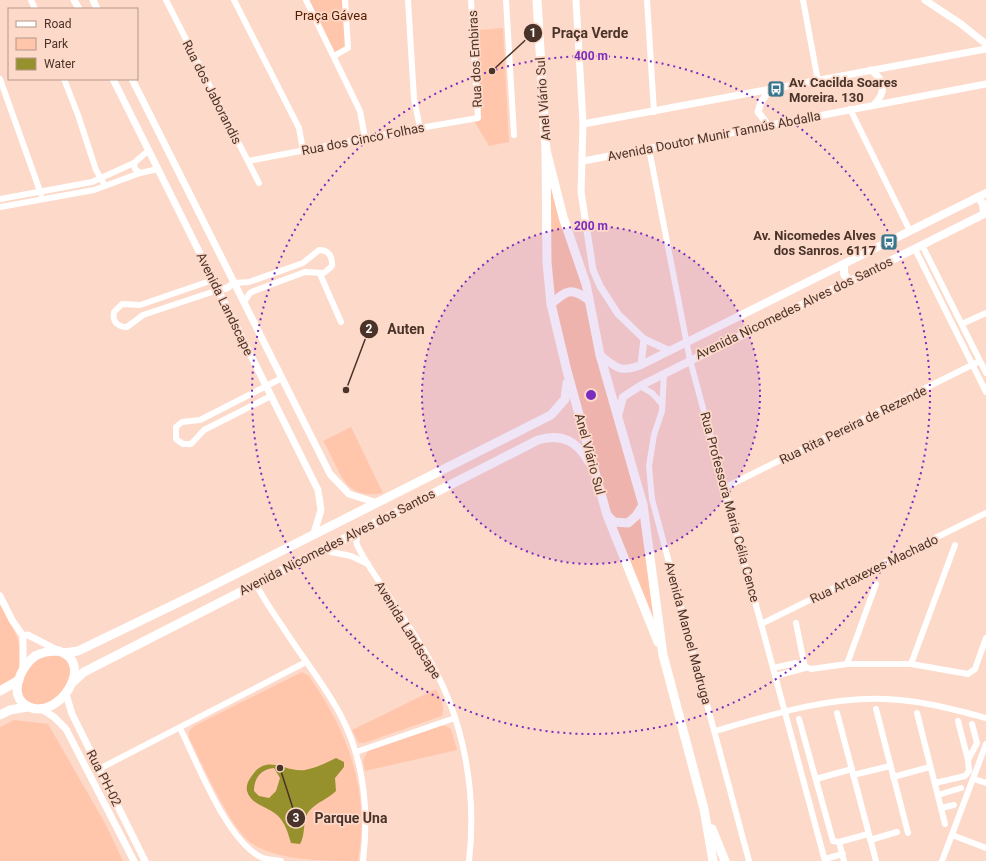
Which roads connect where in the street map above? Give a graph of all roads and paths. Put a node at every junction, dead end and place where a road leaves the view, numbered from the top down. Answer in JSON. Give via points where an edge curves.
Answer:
{"nodes":[{"id":1,"x":166,"y":0,"type":"edge"},
{"id":2,"x":234,"y":0,"type":"edge"},
{"id":3,"x":306,"y":0,"type":"edge"},
{"id":4,"x":345,"y":0,"type":"edge"},
{"id":5,"x":408,"y":0,"type":"edge"},
{"id":6,"x":471,"y":0,"type":"edge"},
{"id":7,"x":506,"y":0,"type":"edge"},
{"id":8,"x":537,"y":0,"type":"edge"},
{"id":9,"x":576,"y":0,"type":"edge"},
{"id":10,"x":647,"y":0,"type":"edge"},
{"id":11,"x":804,"y":0,"type":"edge"},
{"id":12,"x":925,"y":0,"type":"edge"},
{"id":13,"x":986,"y":44,"type":"edge"},
{"id":14,"x":986,"y":49,"type":"edge"},
{"id":15,"x":334,"y":56,"type":"junction"},
{"id":16,"x":871,"y":70,"type":"junction"},
{"id":17,"x":0,"y":79,"type":"edge"},
{"id":18,"x":64,"y":80,"type":"edge"},
{"id":19,"x":114,"y":80,"type":"edge"},
{"id":20,"x":133,"y":80,"type":"edge"},
{"id":21,"x":818,"y":80,"type":"junction"},
{"id":22,"x":986,"y":84,"type":"edge"},
{"id":23,"x":769,"y":91,"type":"junction"},
{"id":24,"x":874,"y":105,"type":"junction"},
{"id":25,"x":850,"y":110,"type":"junction"},
{"id":26,"x":654,"y":112,"type":"junction"},
{"id":27,"x":478,"y":118,"type":"joint"},
{"id":28,"x":583,"y":124,"type":"junction"},
{"id":29,"x":769,"y":126,"type":"junction"},
{"id":30,"x":420,"y":128,"type":"junction"},
{"id":31,"x":514,"y":136,"type":"dead end"},
{"id":32,"x":365,"y":138,"type":"junction"},
{"id":33,"x":649,"y":149,"type":"junction"},
{"id":34,"x":149,"y":150,"type":"junction"},
{"id":35,"x":303,"y":150,"type":"junction"},
{"id":36,"x":546,"y":150,"type":"junction"},
{"id":37,"x":248,"y":161,"type":"junction"},
{"id":38,"x":583,"y":162,"type":"junction"},
{"id":39,"x":134,"y":163,"type":"junction"},
{"id":40,"x":158,"y":169,"type":"junction"},
{"id":41,"x":140,"y":173,"type":"junction"},
{"id":42,"x":102,"y":179,"type":"junction"},
{"id":43,"x":259,"y":183,"type":"dead end"},
{"id":44,"x":105,"y":186,"type":"junction"},
{"id":45,"x":40,"y":192,"type":"junction"},
{"id":46,"x":982,"y":195,"type":"edge"},
{"id":47,"x":0,"y":199,"type":"edge"},
{"id":48,"x":43,"y":199,"type":"junction"},
{"id":49,"x":0,"y":207,"type":"edge"},
{"id":50,"x":985,"y":213,"type":"edge"},
{"id":51,"x":910,"y":232,"type":"junction"},
{"id":52,"x":922,"y":245,"type":"junction"},
{"id":53,"x":915,"y":249,"type":"junction"},
{"id":54,"x":844,"y":264,"type":"junction"},
{"id":55,"x":273,"y":273,"type":"junction"},
{"id":56,"x":320,"y":274,"type":"junction"},
{"id":57,"x":213,"y":280,"type":"junction"},
{"id":58,"x":849,"y":281,"type":"junction"},
{"id":59,"x":234,"y":282,"type":"junction"},
{"id":60,"x":277,"y":283,"type":"junction"},
{"id":61,"x":184,"y":290,"type":"junction"},
{"id":62,"x":218,"y":290,"type":"junction"},
{"id":63,"x":187,"y":300,"type":"junction"},
{"id":64,"x":589,"y":300,"type":"junction"},
{"id":65,"x":244,"y":302,"type":"junction"},
{"id":66,"x":551,"y":304,"type":"junction"},
{"id":67,"x":986,"y":313,"type":"edge"},
{"id":68,"x":341,"y":322,"type":"dead end"},
{"id":69,"x":962,"y":324,"type":"junction"},
{"id":70,"x":644,"y":338,"type":"junction"},
{"id":71,"x":687,"y":343,"type":"junction"},
{"id":72,"x":670,"y":351,"type":"junction"},
{"id":73,"x":600,"y":355,"type":"junction"},
{"id":74,"x":690,"y":360,"type":"junction"},
{"id":75,"x":980,"y":361,"type":"junction"},
{"id":76,"x":641,"y":365,"type":"junction"},
{"id":77,"x":972,"y":365,"type":"junction"},
{"id":78,"x":567,"y":371,"type":"junction"},
{"id":79,"x":986,"y":373,"type":"edge"},
{"id":80,"x":664,"y":374,"type":"junction"},
{"id":81,"x":282,"y":378,"type":"junction"},
{"id":82,"x":266,"y":386,"type":"junction"},
{"id":83,"x":640,"y":386,"type":"junction"},
{"id":84,"x":986,"y":392,"type":"edge"},
{"id":85,"x":271,"y":396,"type":"junction"},
{"id":86,"x":240,"y":400,"type":"junction"},
{"id":87,"x":662,"y":404,"type":"junction"},
{"id":88,"x":245,"y":409,"type":"junction"},
{"id":89,"x":617,"y":418,"type":"junction"},
{"id":90,"x":596,"y":474,"type":"junction"},
{"id":91,"x":724,"y":488,"type":"junction"},
{"id":92,"x":374,"y":502,"type":"junction"},
{"id":93,"x":643,"y":505,"type":"junction"},
{"id":94,"x":986,"y":513,"type":"edge"},
{"id":95,"x":607,"y":515,"type":"junction"},
{"id":96,"x":380,"y":519,"type":"junction"},
{"id":97,"x":360,"y":530,"type":"junction"},
{"id":98,"x":314,"y":533,"type":"junction"},
{"id":99,"x":955,"y":545,"type":"dead end"},
{"id":100,"x":325,"y":548,"type":"junction"},
{"id":101,"x":368,"y":564,"type":"junction"},
{"id":102,"x":256,"y":584,"type":"junction"},
{"id":103,"x":876,"y":584,"type":"dead end"},
{"id":104,"x":200,"y":592,"type":"junction"},
{"id":105,"x":0,"y":596,"type":"edge"},
{"id":106,"x":207,"y":608,"type":"junction"},
{"id":107,"x":796,"y":623,"type":"dead end"},
{"id":108,"x":761,"y":624,"type":"junction"},
{"id":109,"x":24,"y":636,"type":"junction"},
{"id":110,"x":986,"y":638,"type":"edge"},
{"id":111,"x":62,"y":652,"type":"junction"},
{"id":112,"x":664,"y":655,"type":"junction"},
{"id":113,"x":306,"y":662,"type":"junction"},
{"id":114,"x":847,"y":664,"type":"junction"},
{"id":115,"x":911,"y":664,"type":"junction"},
{"id":116,"x":773,"y":668,"type":"junction"},
{"id":117,"x":805,"y":668,"type":"junction"},
{"id":118,"x":24,"y":669,"type":"junction"},
{"id":119,"x":775,"y":676,"type":"junction"},
{"id":120,"x":19,"y":680,"type":"junction"},
{"id":121,"x":72,"y":683,"type":"junction"},
{"id":122,"x":0,"y":691,"type":"edge"},
{"id":123,"x":66,"y":694,"type":"junction"},
{"id":124,"x":27,"y":706,"type":"junction"},
{"id":125,"x":40,"y":708,"type":"junction"},
{"id":126,"x":876,"y":709,"type":"dead end"},
{"id":127,"x":785,"y":710,"type":"junction"},
{"id":128,"x":837,"y":713,"type":"dead end"},
{"id":129,"x":917,"y":713,"type":"dead end"},
{"id":130,"x":0,"y":715,"type":"edge"},
{"id":131,"x":455,"y":718,"type":"junction"},
{"id":132,"x":986,"y":718,"type":"edge"},
{"id":133,"x":799,"y":719,"type":"dead end"},
{"id":134,"x":958,"y":721,"type":"dead end"},
{"id":135,"x":972,"y":724,"type":"dead end"},
{"id":136,"x":180,"y":728,"type":"junction"},
{"id":137,"x":715,"y":731,"type":"junction"},
{"id":138,"x":986,"y":744,"type":"edge"},
{"id":139,"x":356,"y":752,"type":"junction"},
{"id":140,"x":968,"y":760,"type":"junction"},
{"id":141,"x":890,"y":766,"type":"junction"},
{"id":142,"x":930,"y":767,"type":"junction"},
{"id":143,"x":99,"y":769,"type":"junction"},
{"id":144,"x":853,"y":772,"type":"junction"},
{"id":145,"x":893,"y":777,"type":"junction"},
{"id":146,"x":816,"y":779,"type":"junction"},
{"id":147,"x":974,"y":779,"type":"junction"},
{"id":148,"x":935,"y":783,"type":"junction"},
{"id":149,"x":986,"y":783,"type":"edge"},
{"id":150,"x":961,"y":788,"type":"dead end"},
{"id":151,"x":938,"y":795,"type":"junction"},
{"id":152,"x":954,"y":805,"type":"dead end"},
{"id":153,"x":941,"y":808,"type":"junction"},
{"id":154,"x":704,"y":809,"type":"junction"},
{"id":155,"x":946,"y":824,"type":"dead end"},
{"id":156,"x":897,"y":832,"type":"dead end"},
{"id":157,"x":908,"y":833,"type":"dead end"},
{"id":158,"x":952,"y":836,"type":"junction"},
{"id":159,"x":869,"y":837,"type":"junction"},
{"id":160,"x":839,"y":842,"type":"junction"},
{"id":161,"x":986,"y":848,"type":"edge"},
{"id":162,"x":842,"y":854,"type":"junction"},
{"id":163,"x":825,"y":860,"type":"edge"},
{"id":164,"x":134,"y":861,"type":"edge"},
{"id":165,"x":145,"y":861,"type":"edge"},
{"id":166,"x":281,"y":861,"type":"edge"},
{"id":167,"x":363,"y":861,"type":"edge"},
{"id":168,"x":469,"y":861,"type":"edge"},
{"id":169,"x":713,"y":861,"type":"edge"},
{"id":170,"x":724,"y":861,"type":"edge"},
{"id":171,"x":749,"y":861,"type":"edge"},
{"id":172,"x":844,"y":861,"type":"edge"},
{"id":173,"x":876,"y":861,"type":"edge"},
{"id":174,"x":942,"y":861,"type":"edge"}],
"edges":[{"from":1,"to":37,"type":"street","name":"Rua dos Jaborandis"},
{"from":2,"to":35,"type":"street","via":[[299,128]]},
{"from":3,"to":15,"type":"street"},
{"from":4,"to":15,"type":"street","via":[[348,48]]},
{"from":5,"to":30,"type":"street","via":[[414,99]]},
{"from":6,"to":27,"type":"street","name":"Rua dos Embiras"},
{"from":7,"to":31,"type":"street"},
{"from":8,"to":36,"type":"main road","name":"Anel Viário Sul"},
{"from":9,"to":28,"type":"street"},
{"from":10,"to":26,"type":"street"},
{"from":11,"to":21,"type":"street"},
{"from":12,"to":13,"type":"street","via":[[962,24]]},
{"from":14,"to":16,"type":"street"},
{"from":15,"to":32,"type":"street","via":[[360,111]]},
{"from":16,"to":21,"type":"street"},
{"from":16,"to":24,"type":"street","via":[[884,84],[882,94]]},
{"from":17,"to":45,"type":"street"},
{"from":18,"to":42,"type":"street","via":[[96,170]]},
{"from":19,"to":34,"type":"street","name":"Avenida Landscape"},
{"from":20,"to":59,"type":"street","name":"Avenida Landscape"},
{"from":21,"to":23,"type":"street"},
{"from":22,"to":24,"type":"street","name":"Avenida Doutor Munir Tannús Abdalla"},
{"from":23,"to":26,"type":"street"},
{"from":23,"to":29,"type":"street","via":[[758,112]]},
{"from":24,"to":25,"type":"street","name":"Avenida Doutor Munir Tannús Abdalla"},
{"from":25,"to":29,"type":"street","name":"Avenida Doutor Munir Tannús Abdalla"},
{"from":25,"to":51,"type":"street"},
{"from":26,"to":28,"type":"street"},
{"from":27,"to":30,"type":"street","name":"Rua dos Cinco Folhas"},
{"from":28,"to":38,"type":"street"},
{"from":29,"to":33,"type":"street","name":"Avenida Doutor Munir Tannús Abdalla"},
{"from":30,"to":32,"type":"street","name":"Rua dos Cinco Folhas"},
{"from":32,"to":35,"type":"street","name":"Rua dos Cinco Folhas"},
{"from":33,"to":38,"type":"street","name":"Avenida Doutor Munir Tannús Abdalla"},
{"from":33,"to":71,"type":"street","name":"Rua Professora Maria Célia Cence"},
{"from":34,"to":39,"type":"street"},
{"from":34,"to":40,"type":"street","name":"Avenida Landscape"},
{"from":35,"to":37,"type":"street","name":"Rua dos Cinco Folhas"},
{"from":36,"to":64,"type":"main road","name":"Anel Viário Sul","via":[[563,217]]},
{"from":36,"to":66,"type":"main road","name":"Anel Viário Sul","via":[[547,262]]},
{"from":37,"to":43,"type":"street","name":"Rua dos Jaborandis"},
{"from":38,"to":70,"type":"street","via":[[581,192],[593,270],[618,314]]},
{"from":39,"to":41,"type":"street","via":[[135,169]]},
{"from":39,"to":42,"type":"street"},
{"from":40,"to":41,"type":"street"},
{"from":40,"to":57,"type":"street","name":"Avenida Landscape"},
{"from":41,"to":44,"type":"street"},
{"from":42,"to":44,"type":"street"},
{"from":42,"to":45,"type":"street"},
{"from":44,"to":48,"type":"street"},
{"from":45,"to":47,"type":"street"},
{"from":45,"to":48,"type":"street"},
{"from":46,"to":50,"type":"main road"},
{"from":46,"to":51,"type":"main road","name":"Avenida Nicomedes Alves dos Santos"},
{"from":48,"to":49,"type":"street"},
{"from":50,"to":52,"type":"main road","name":"Avenida Nicomedes Alves dos Santos"},
{"from":51,"to":54,"type":"main road","name":"Avenida Nicomedes Alves dos Santos"},
{"from":52,"to":53,"type":"main road","name":"Avenida Nicomedes Alves dos Santos"},
{"from":52,"to":69,"type":"street"},
{"from":53,"to":58,"type":"main road","name":"Avenida Nicomedes Alves dos Santos"},
{"from":53,"to":77,"type":"street"},
{"from":54,"to":58,"type":"main road","via":[[844,274]]},
{"from":54,"to":71,"type":"main road","name":"Avenida Nicomedes Alves dos Santos"},
{"from":55,"to":56,"type":"street","via":[[307,261],[315,252],[323,250],[330,254],[332,266],[327,272]]},
{"from":55,"to":59,"type":"street","via":[[249,282]]},
{"from":55,"to":60,"type":"street"},
{"from":56,"to":60,"type":"street","via":[[310,271]]},
{"from":56,"to":68,"type":"street"},
{"from":57,"to":61,"type":"street"},
{"from":57,"to":62,"type":"street","name":"Avenida Landscape"},
{"from":58,"to":74,"type":"main road","name":"Avenida Nicomedes Alves dos Santos"},
{"from":59,"to":62,"type":"street","via":[[227,288]]},
{"from":59,"to":65,"type":"street","name":"Avenida Landscape"},
{"from":60,"to":65,"type":"street","via":[[250,293]]},
{"from":61,"to":63,"type":"street"},
{"from":61,"to":63,"type":"street","via":[[140,305],[122,304],[114,312],[114,320],[119,326],[127,327],[139,317]]},
{"from":62,"to":63,"type":"street"},
{"from":62,"to":82,"type":"street","name":"Avenida Landscape"},
{"from":64,"to":66,"type":"main road","via":[[579,293],[570,291]]},
{"from":64,"to":73,"type":"main road","name":"Anel Viário Sul"},
{"from":65,"to":81,"type":"street","name":"Avenida Landscape"},
{"from":66,"to":78,"type":"main road","name":"Anel Viário Sul"},
{"from":67,"to":69,"type":"street"},
{"from":69,"to":75,"type":"street"},
{"from":70,"to":72,"type":"street"},
{"from":70,"to":76,"type":"street"},
{"from":71,"to":72,"type":"main road","name":"Avenida Nicomedes Alves dos Santos"},
{"from":71,"to":74,"type":"street","name":"Rua Professora Maria Célia Cence"},
{"from":72,"to":76,"type":"main road","name":"Avenida Nicomedes Alves dos Santos"},
{"from":73,"to":76,"type":"main road","name":"Avenida Nicomedes Alves dos Santos","via":[[625,370]]},
{"from":73,"to":89,"type":"main road","name":"Anel Viário Sul"},
{"from":74,"to":80,"type":"main road","name":"Avenida Nicomedes Alves dos Santos"},
{"from":74,"to":91,"type":"street","name":"Rua Professora Maria Célia Cence"},
{"from":75,"to":77,"type":"street","name":"Rua Rita Pereira de Rezende"},
{"from":75,"to":79,"type":"street"},
{"from":77,"to":84,"type":"street"},
{"from":77,"to":91,"type":"street","name":"Rua Rita Pereira de Rezende"},
{"from":78,"to":90,"type":"main road","name":"Anel Viário Sul"},
{"from":78,"to":92,"type":"main road","name":"Avenida Nicomedes Alves dos Santos","via":[[565,399],[551,415]]},
{"from":80,"to":83,"type":"main road","name":"Avenida Nicomedes Alves dos Santos"},
{"from":80,"to":87,"type":"street","name":"Avenida Manoel Madruga"},
{"from":81,"to":82,"type":"street"},
{"from":81,"to":92,"type":"street","name":"Avenida Landscape","via":[[330,474],[349,494]]},
{"from":82,"to":85,"type":"street","name":"Avenida Landscape"},
{"from":82,"to":86,"type":"street"},
{"from":83,"to":87,"type":"street","via":[[652,393]]},
{"from":83,"to":89,"type":"main road","name":"Avenida Nicomedes Alves dos Santos","via":[[623,397]]},
{"from":85,"to":88,"type":"street"},
{"from":85,"to":98,"type":"street","name":"Avenida Landscape","via":[[318,490],[321,510]]},
{"from":86,"to":88,"type":"street"},
{"from":86,"to":88,"type":"street","via":[[196,422],[186,421],[179,424],[175,431],[176,439],[183,444],[190,444],[201,432]]},
{"from":87,"to":137,"type":"street","name":"Avenida Manoel Madruga","via":[[649,466],[652,498]]},
{"from":89,"to":93,"type":"main road","name":"Anel Viário Sul"},
{"from":90,"to":95,"type":"main road","name":"Anel Viário Sul"},
{"from":90,"to":96,"type":"main road","name":"Avenida Nicomedes Alves dos Santos","via":[[577,445],[560,438],[544,438]]},
{"from":91,"to":108,"type":"street","name":"Rua Professora Maria Célia Cence"},
{"from":92,"to":96,"type":"main road","via":[[380,508]]},
{"from":92,"to":98,"type":"main road","name":"Avenida Nicomedes Alves dos Santos"},
{"from":93,"to":95,"type":"main road","via":[[628,523],[614,522]]},
{"from":93,"to":112,"type":"main road","name":"Anel Viário Sul"},
{"from":94,"to":108,"type":"street","name":"Rua Artaxexes Machado"},
{"from":95,"to":112,"type":"main road","name":"Anel Viário Sul"},
{"from":96,"to":97,"type":"main road","name":"Avenida Nicomedes Alves dos Santos"},
{"from":97,"to":100,"type":"main road","name":"Avenida Nicomedes Alves dos Santos"},
{"from":97,"to":101,"type":"street","name":"Avenida Landscape","via":[[356,540]]},
{"from":98,"to":104,"type":"main road","name":"Avenida Nicomedes Alves dos Santos"},
{"from":99,"to":115,"type":"street"},
{"from":100,"to":101,"type":"street"},
{"from":100,"to":102,"type":"main road","name":"Avenida Nicomedes Alves dos Santos"},
{"from":101,"to":131,"type":"street","name":"Avenida Landscape","via":[[430,661]]},
{"from":102,"to":106,"type":"main road","name":"Avenida Nicomedes Alves dos Santos"},
{"from":102,"to":113,"type":"street"},
{"from":103,"to":114,"type":"street"},
{"from":104,"to":106,"type":"main road","via":[[199,603]]},
{"from":104,"to":111,"type":"main road","name":"Avenida Nicomedes Alves dos Santos","via":[[78,651]]},
{"from":105,"to":109,"type":"street","via":[[12,620]]},
{"from":106,"to":121,"type":"main road","name":"Avenida Nicomedes Alves dos Santos","via":[[84,672]]},
{"from":107,"to":117,"type":"street"},
{"from":108,"to":116,"type":"street","name":"Rua Professora Maria Célia Cence"},
{"from":109,"to":111,"type":"street","via":[[28,635]]},
{"from":109,"to":118,"type":"street"},
{"from":110,"to":115,"type":"street","via":[[974,669],[968,674]]},
{"from":111,"to":118,"type":"main road","via":[[47,652],[36,656]]},
{"from":111,"to":121,"type":"main road","via":[[73,661]]},
{"from":112,"to":154,"type":"main road","name":"Anel Viário Sul"},
{"from":113,"to":136,"type":"street"},
{"from":113,"to":139,"type":"street","via":[[340,714]]},
{"from":114,"to":115,"type":"street"},
{"from":114,"to":117,"type":"street"},
{"from":116,"to":117,"type":"street","via":[[796,663]]},
{"from":116,"to":119,"type":"street","name":"Rua Professora Maria Célia Cence"},
{"from":117,"to":119,"type":"street"},
{"from":118,"to":120,"type":"main road"},
{"from":119,"to":127,"type":"street","name":"Rua Professora Maria Célia Cence"},
{"from":120,"to":122,"type":"main road"},
{"from":120,"to":124,"type":"main road","via":[[17,692]]},
{"from":121,"to":123,"type":"main road"},
{"from":123,"to":125,"type":"main road","via":[[57,702]]},
{"from":123,"to":143,"type":"street","name":"Rua PH-02","via":[[72,714]]},
{"from":124,"to":125,"type":"main road"},
{"from":124,"to":130,"type":"main road"},
{"from":125,"to":164,"type":"street","name":"Rua PH-02","via":[[66,729]]},
{"from":126,"to":141,"type":"street"},
{"from":127,"to":132,"type":"street","via":[[839,701],[884,699],[930,704]]},
{"from":127,"to":137,"type":"street"},
{"from":127,"to":163,"type":"street","name":"Rua Professora Maria Célia Cence"},
{"from":128,"to":144,"type":"street"},
{"from":129,"to":142,"type":"street"},
{"from":131,"to":139,"type":"street"},
{"from":131,"to":168,"type":"street","name":"Avenida Landscape","via":[[464,752],[472,804]]},
{"from":133,"to":146,"type":"street"},
{"from":134,"to":140,"type":"street"},
{"from":135,"to":140,"type":"street","via":[[977,745]]},
{"from":136,"to":143,"type":"street"},
{"from":136,"to":166,"type":"street","via":[[226,822],[238,839],[263,858]]},
{"from":137,"to":171,"type":"street","name":"Avenida Manoel Madruga"},
{"from":138,"to":147,"type":"street"},
{"from":139,"to":167,"type":"street","via":[[366,807]]},
{"from":140,"to":148,"type":"street","via":[[969,771],[965,776]]},
{"from":141,"to":144,"type":"street"},
{"from":141,"to":145,"type":"street"},
{"from":142,"to":145,"type":"street"},
{"from":142,"to":148,"type":"street"},
{"from":143,"to":165,"type":"street","name":"Rua PH-02"},
{"from":144,"to":146,"type":"street"},
{"from":144,"to":159,"type":"street"},
{"from":145,"to":157,"type":"street"},
{"from":146,"to":160,"type":"street","via":[[832,841]]},
{"from":147,"to":149,"type":"street"},
{"from":147,"to":158,"type":"street"},
{"from":148,"to":151,"type":"street"},
{"from":150,"to":151,"type":"street"},
{"from":151,"to":153,"type":"street"},
{"from":152,"to":153,"type":"street"},
{"from":153,"to":155,"type":"street"},
{"from":154,"to":169,"type":"main road","name":"Anel Viário Sul"},
{"from":154,"to":170,"type":"main road","name":"Anel Viário Sul"},
{"from":156,"to":159,"type":"street"},
{"from":158,"to":161,"type":"street"},
{"from":158,"to":174,"type":"street"},
{"from":159,"to":160,"type":"street"},
{"from":159,"to":173,"type":"street"},
{"from":160,"to":162,"type":"street"},
{"from":162,"to":163,"type":"street"},
{"from":162,"to":172,"type":"street"}]}
